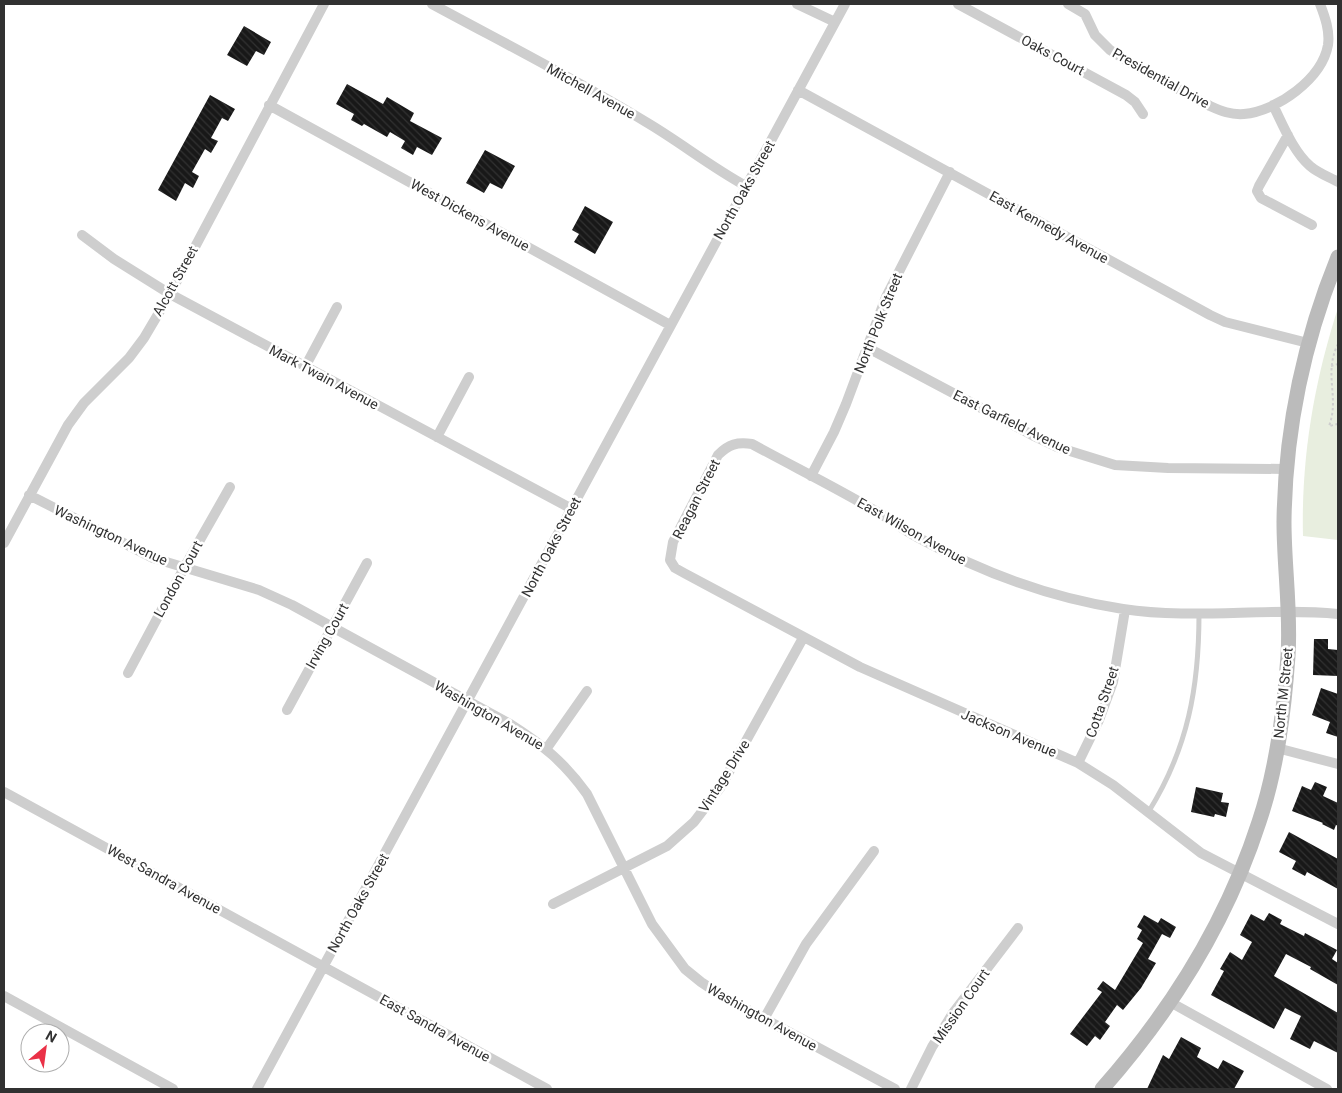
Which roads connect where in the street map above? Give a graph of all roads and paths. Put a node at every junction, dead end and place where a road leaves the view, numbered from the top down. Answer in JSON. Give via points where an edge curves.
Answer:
{"nodes":[{"id":1,"x":324,"y":4,"type":"edge"},
{"id":2,"x":432,"y":4,"type":"edge"},
{"id":3,"x":797,"y":4,"type":"edge"},
{"id":4,"x":845,"y":4,"type":"edge"},
{"id":5,"x":958,"y":4,"type":"edge"},
{"id":6,"x":1068,"y":4,"type":"edge"},
{"id":7,"x":1320,"y":4,"type":"edge"},
{"id":8,"x":835,"y":22,"type":"junction"},
{"id":9,"x":798,"y":90,"type":"junction"},
{"id":10,"x":270,"y":105,"type":"junction"},
{"id":11,"x":1274,"y":105,"type":"junction"},
{"id":12,"x":1143,"y":114,"type":"dead end"},
{"id":13,"x":1288,"y":135,"type":"junction"},
{"id":14,"x":950,"y":172,"type":"junction"},
{"id":15,"x":1338,"y":182,"type":"edge"},
{"id":16,"x":746,"y":186,"type":"junction"},
{"id":17,"x":1312,"y":225,"type":"dead end"},
{"id":18,"x":82,"y":235,"type":"dead end"},
{"id":19,"x":1338,"y":257,"type":"edge"},
{"id":20,"x":170,"y":294,"type":"junction"},
{"id":21,"x":337,"y":307,"type":"dead end"},
{"id":22,"x":670,"y":326,"type":"junction"},
{"id":23,"x":1308,"y":344,"type":"junction"},
{"id":24,"x":1338,"y":344,"type":"edge"},
{"id":25,"x":868,"y":348,"type":"junction"},
{"id":26,"x":1338,"y":364,"type":"edge"},
{"id":27,"x":1331,"y":366,"type":"junction"},
{"id":28,"x":305,"y":367,"type":"junction"},
{"id":29,"x":469,"y":377,"type":"dead end"},
{"id":30,"x":1338,"y":424,"type":"edge"},
{"id":31,"x":437,"y":438,"type":"junction"},
{"id":32,"x":732,"y":444,"type":"joint"},
{"id":33,"x":1286,"y":469,"type":"junction"},
{"id":34,"x":811,"y":476,"type":"junction"},
{"id":35,"x":230,"y":487,"type":"dead end"},
{"id":36,"x":29,"y":495,"type":"junction"},
{"id":37,"x":572,"y":509,"type":"junction"},
{"id":38,"x":4,"y":543,"type":"edge"},
{"id":39,"x":670,"y":560,"type":"joint"},
{"id":40,"x":367,"y":563,"type":"dead end"},
{"id":41,"x":184,"y":568,"type":"junction"},
{"id":42,"x":1125,"y":610,"type":"junction"},
{"id":43,"x":1289,"y":611,"type":"junction"},
{"id":44,"x":1199,"y":614,"type":"junction"},
{"id":45,"x":1338,"y":614,"type":"edge"},
{"id":46,"x":333,"y":627,"type":"junction"},
{"id":47,"x":803,"y":638,"type":"junction"},
{"id":48,"x":128,"y":673,"type":"dead end"},
{"id":49,"x":588,"y":691,"type":"dead end"},
{"id":50,"x":468,"y":701,"type":"junction"},
{"id":51,"x":287,"y":710,"type":"dead end"},
{"id":52,"x":547,"y":748,"type":"junction"},
{"id":53,"x":1277,"y":748,"type":"junction"},
{"id":54,"x":1078,"y":763,"type":"junction"},
{"id":55,"x":1338,"y":764,"type":"edge"},
{"id":56,"x":4,"y":792,"type":"edge"},
{"id":57,"x":1149,"y":811,"type":"junction"},
{"id":58,"x":874,"y":852,"type":"dead end"},
{"id":59,"x":625,"y":868,"type":"junction"},
{"id":60,"x":1240,"y":874,"type":"junction"},
{"id":61,"x":553,"y":904,"type":"dead end"},
{"id":62,"x":1338,"y":924,"type":"edge"},
{"id":63,"x":1018,"y":928,"type":"dead end"},
{"id":64,"x":324,"y":967,"type":"junction"},
{"id":65,"x":4,"y":996,"type":"edge"},
{"id":66,"x":1170,"y":1002,"type":"junction"},
{"id":67,"x":764,"y":1019,"type":"junction"},
{"id":68,"x":173,"y":1089,"type":"edge"},
{"id":69,"x":257,"y":1089,"type":"edge"},
{"id":70,"x":547,"y":1089,"type":"edge"},
{"id":71,"x":895,"y":1089,"type":"edge"},
{"id":72,"x":911,"y":1089,"type":"edge"},
{"id":73,"x":1102,"y":1089,"type":"edge"},
{"id":74,"x":1327,"y":1089,"type":"edge"}],
"edges":[{"from":1,"to":10,"type":"street","name":"Alcott Street"},
{"from":2,"to":16,"type":"street","name":"Mitchell Avenue","via":[[630,112]]},
{"from":3,"to":8,"type":"street"},
{"from":4,"to":8,"type":"street","name":"North Oaks Street"},
{"from":5,"to":12,"type":"street","name":"Oaks Court","via":[[1126,95],[1136,102]]},
{"from":6,"to":11,"type":"street","name":"Presidential Drive","via":[[1085,14],[1096,35],[1110,50],[1222,112],[1256,112]]},
{"from":7,"to":11,"type":"street","name":"Presidential Drive","via":[[1328,33],[1324,57],[1312,77]]},
{"from":8,"to":9,"type":"street","name":"North Oaks Street"},
{"from":9,"to":14,"type":"street","name":"East Kennedy Avenue"},
{"from":9,"to":16,"type":"street","name":"North Oaks Street"},
{"from":10,"to":20,"type":"street","name":"Alcott Street"},
{"from":10,"to":22,"type":"street","name":"West Dickens Avenue"},
{"from":11,"to":13,"type":"street"},
{"from":13,"to":15,"type":"street","via":[[1311,167]]},
{"from":13,"to":17,"type":"street","via":[[1257,191],[1261,198]]},
{"from":14,"to":23,"type":"street","name":"East Kennedy Avenue","via":[[1210,315]]},
{"from":14,"to":25,"type":"street","name":"North Polk Street","via":[[886,297]]},
{"from":16,"to":22,"type":"street","name":"North Oaks Street"},
{"from":18,"to":20,"type":"street","name":"Mark Twain Avenue"},
{"from":19,"to":23,"type":"street","name":"North M Street"},
{"from":20,"to":28,"type":"street","name":"Mark Twain Avenue"},
{"from":20,"to":36,"type":"street","name":"Alcott Street","via":[[129,358],[84,403],[68,425]]},
{"from":21,"to":28,"type":"street"},
{"from":22,"to":37,"type":"street","name":"North Oaks Street"},
{"from":23,"to":33,"type":"street","name":"North M Street","via":[[1292,417]]},
{"from":24,"to":27,"type":"path"},
{"from":25,"to":33,"type":"street","name":"East Garfield Avenue","via":[[1057,448],[1081,456],[1114,465]]},
{"from":25,"to":34,"type":"street","name":"North Polk Street","via":[[834,432]]},
{"from":26,"to":27,"type":"path"},
{"from":27,"to":30,"type":"path","via":[[1334,402],[1329,426]]},
{"from":28,"to":31,"type":"street","name":"Mark Twain Avenue"},
{"from":29,"to":31,"type":"street"},
{"from":31,"to":37,"type":"street","name":"Mark Twain Avenue"},
{"from":32,"to":34,"type":"street","name":"East Wilson Avenue","via":[[752,444]]},
{"from":32,"to":39,"type":"street","name":"Reagan Street","via":[[718,455],[673,542]]},
{"from":33,"to":43,"type":"street","name":"North M Street","via":[[1284,526]]},
{"from":34,"to":42,"type":"street","name":"East Wilson Avenue","via":[[916,536],[988,572],[1059,596]]},
{"from":35,"to":41,"type":"street","name":"London Court"},
{"from":36,"to":38,"type":"street","name":"Alcott Street"},
{"from":36,"to":41,"type":"street","name":"Washington Avenue","via":[[138,551]]},
{"from":37,"to":50,"type":"street","name":"North Oaks Street"},
{"from":39,"to":47,"type":"street","name":"Jackson Avenue","via":[[675,568]]},
{"from":40,"to":46,"type":"street","name":"Irving Court"},
{"from":41,"to":46,"type":"street","name":"Washington Avenue","via":[[259,590]]},
{"from":41,"to":48,"type":"street","name":"London Court"},
{"from":42,"to":44,"type":"street","name":"East Wilson Avenue"},
{"from":42,"to":54,"type":"street","name":"Cotta Street","via":[[1113,682]]},
{"from":43,"to":44,"type":"street","name":"East Wilson Avenue"},
{"from":43,"to":45,"type":"street","name":"East Wilson Avenue"},
{"from":43,"to":53,"type":"street","name":"North M Street","via":[[1285,692]]},
{"from":44,"to":57,"type":"lane","via":[[1199,647],[1191,712],[1179,749]]},
{"from":46,"to":50,"type":"street","name":"Washington Avenue"},
{"from":46,"to":51,"type":"street","name":"Irving Court"},
{"from":47,"to":54,"type":"street","name":"Jackson Avenue","via":[[874,674]]},
{"from":47,"to":59,"type":"street","name":"Vintage Drive","via":[[707,807],[667,846]]},
{"from":49,"to":52,"type":"street"},
{"from":50,"to":52,"type":"street","name":"Washington Avenue"},
{"from":50,"to":64,"type":"street","name":"North Oaks Street"},
{"from":52,"to":59,"type":"street","name":"Washington Avenue","via":[[588,794]]},
{"from":53,"to":55,"type":"street"},
{"from":53,"to":60,"type":"street","name":"North M Street","via":[[1260,820]]},
{"from":54,"to":57,"type":"street","name":"Jackson Avenue"},
{"from":56,"to":64,"type":"street","name":"West Sandra Avenue"},
{"from":57,"to":60,"type":"street","name":"Jackson Avenue","via":[[1201,853]]},
{"from":58,"to":67,"type":"street","via":[[806,944]]},
{"from":59,"to":61,"type":"street","name":"Vintage Drive"},
{"from":59,"to":67,"type":"street","name":"Washington Avenue","via":[[652,924],[685,969],[708,987]]},
{"from":60,"to":62,"type":"street","name":"Jackson Avenue"},
{"from":60,"to":66,"type":"street","name":"North M Street","via":[[1206,943]]},
{"from":63,"to":72,"type":"street","name":"Mission Court","via":[[954,1013]]},
{"from":64,"to":69,"type":"street","name":"North Oaks Street"},
{"from":64,"to":70,"type":"street","name":"East Sandra Avenue"},
{"from":65,"to":68,"type":"street"},
{"from":66,"to":73,"type":"street","name":"North M Street"},
{"from":66,"to":74,"type":"street"},
{"from":67,"to":71,"type":"street","name":"Washington Avenue"}]}
